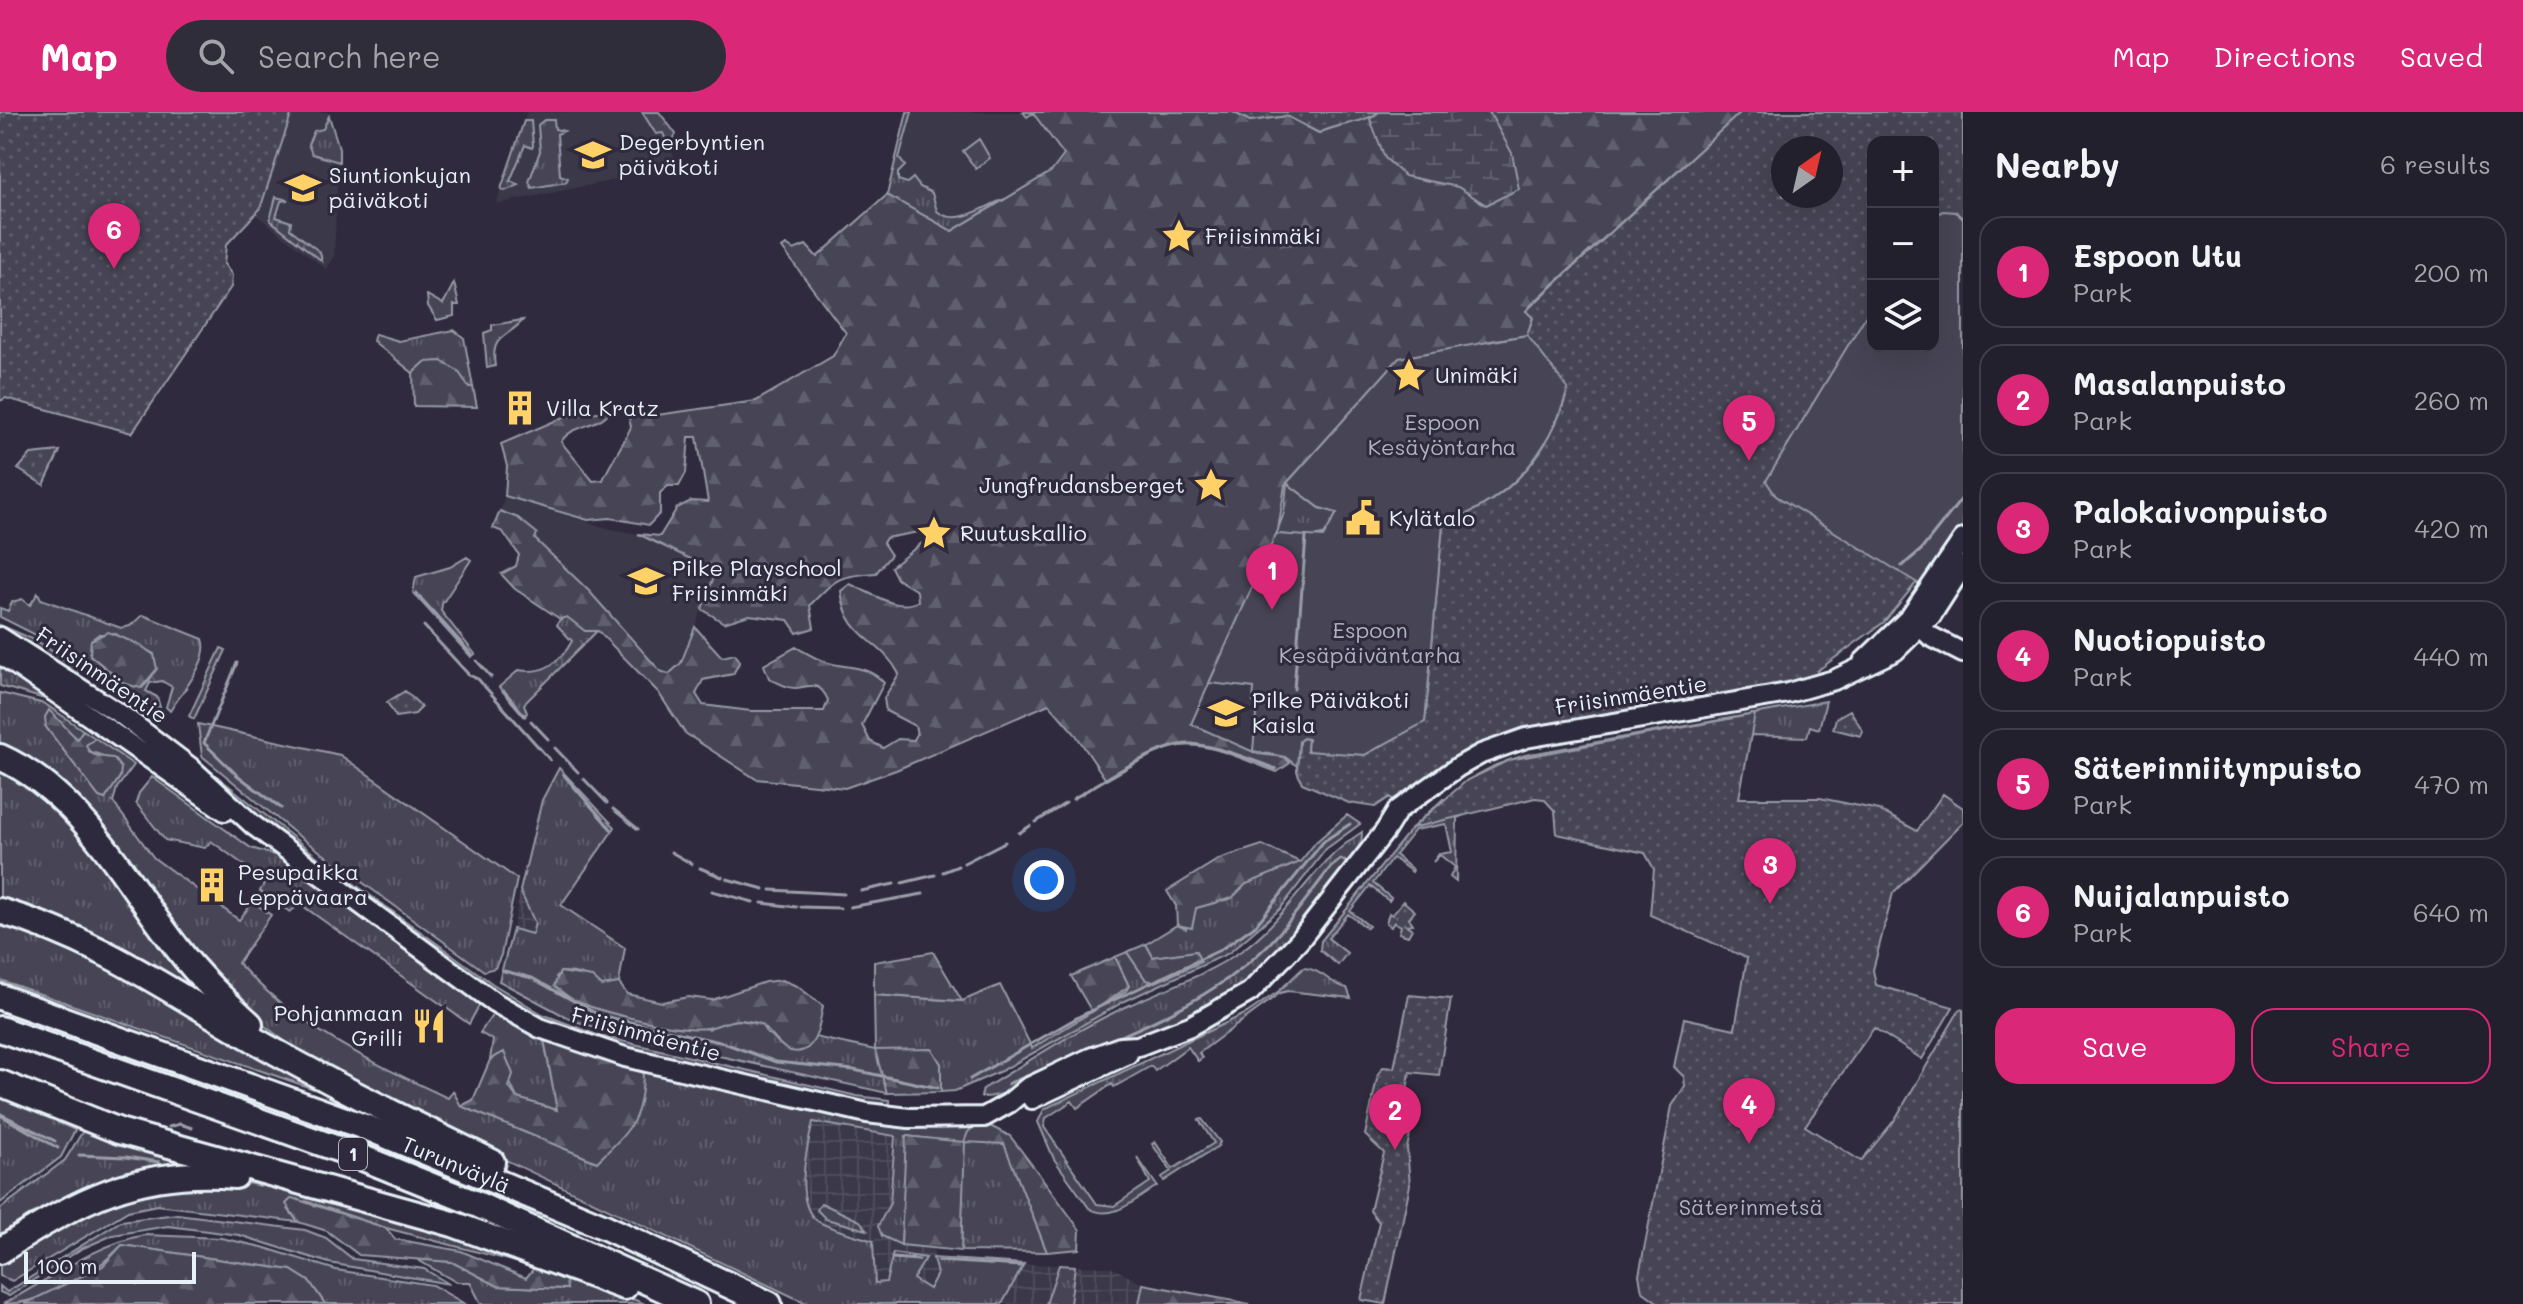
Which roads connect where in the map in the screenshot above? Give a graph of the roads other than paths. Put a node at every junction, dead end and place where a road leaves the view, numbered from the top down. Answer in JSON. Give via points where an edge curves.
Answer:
{"nodes":[{"id":1,"x":1963,"y":539,"type":"edge"},
{"id":2,"x":1963,"y":566,"type":"edge"},
{"id":3,"x":1920,"y":616,"type":"junction"},
{"id":4,"x":0,"y":637,"type":"edge"},
{"id":5,"x":1963,"y":652,"type":"edge"},
{"id":6,"x":0,"y":654,"type":"edge"},
{"id":7,"x":0,"y":757,"type":"edge"},
{"id":8,"x":246,"y":820,"type":"junction"},
{"id":9,"x":0,"y":911,"type":"edge"},
{"id":10,"x":0,"y":997,"type":"edge"},
{"id":11,"x":0,"y":1029,"type":"edge"},
{"id":12,"x":314,"y":1069,"type":"junction"},
{"id":13,"x":0,"y":1083,"type":"edge"},
{"id":14,"x":301,"y":1181,"type":"junction"},
{"id":15,"x":605,"y":1227,"type":"junction"},
{"id":16,"x":0,"y":1251,"type":"edge"},
{"id":17,"x":664,"y":1304,"type":"edge"},
{"id":18,"x":696,"y":1304,"type":"edge"},
{"id":19,"x":769,"y":1304,"type":"edge"}],
"edges":[{"from":1,"to":3,"type":"main road"},
{"from":2,"to":3,"type":"main road"},
{"from":3,"to":5,"type":"main road"},
{"from":3,"to":8,"type":"main road","name":"Friisinmäentie","via":[[1861,664],[1812,688],[1546,734],[1502,746],[1458,767],[1398,810],[1275,970],[1250,992],[1190,1026],[1090,1058],[1027,1088],[984,1117],[867,1113],[625,1057],[540,1028],[494,1002]]},
{"from":4,"to":8,"type":"main road","name":"Friisinmäentie","via":[[136,725]]},
{"from":6,"to":8,"type":"main road","name":"Friisinmäentie","via":[[220,808]]},
{"from":7,"to":12,"type":"highway","via":[[28,772],[68,806],[202,978],[267,1038]]},
{"from":9,"to":12,"type":"highway","via":[[106,951]]},
{"from":10,"to":15,"type":"highway","name":"Turunväylä","number":"1","via":[[359,1125]]},
{"from":11,"to":18,"type":"highway","name":"Turunväylä","number":"1","via":[[363,1158]]},
{"from":12,"to":15,"type":"highway","via":[[557,1192]]},
{"from":13,"to":14,"type":"highway","via":[[119,1131]]},
{"from":14,"to":16,"type":"highway","via":[[197,1173],[147,1178],[75,1204]]},
{"from":14,"to":17,"type":"highway","via":[[453,1224]]},
{"from":15,"to":19,"type":"highway","name":"Turunväylä","number":"1"}]}
